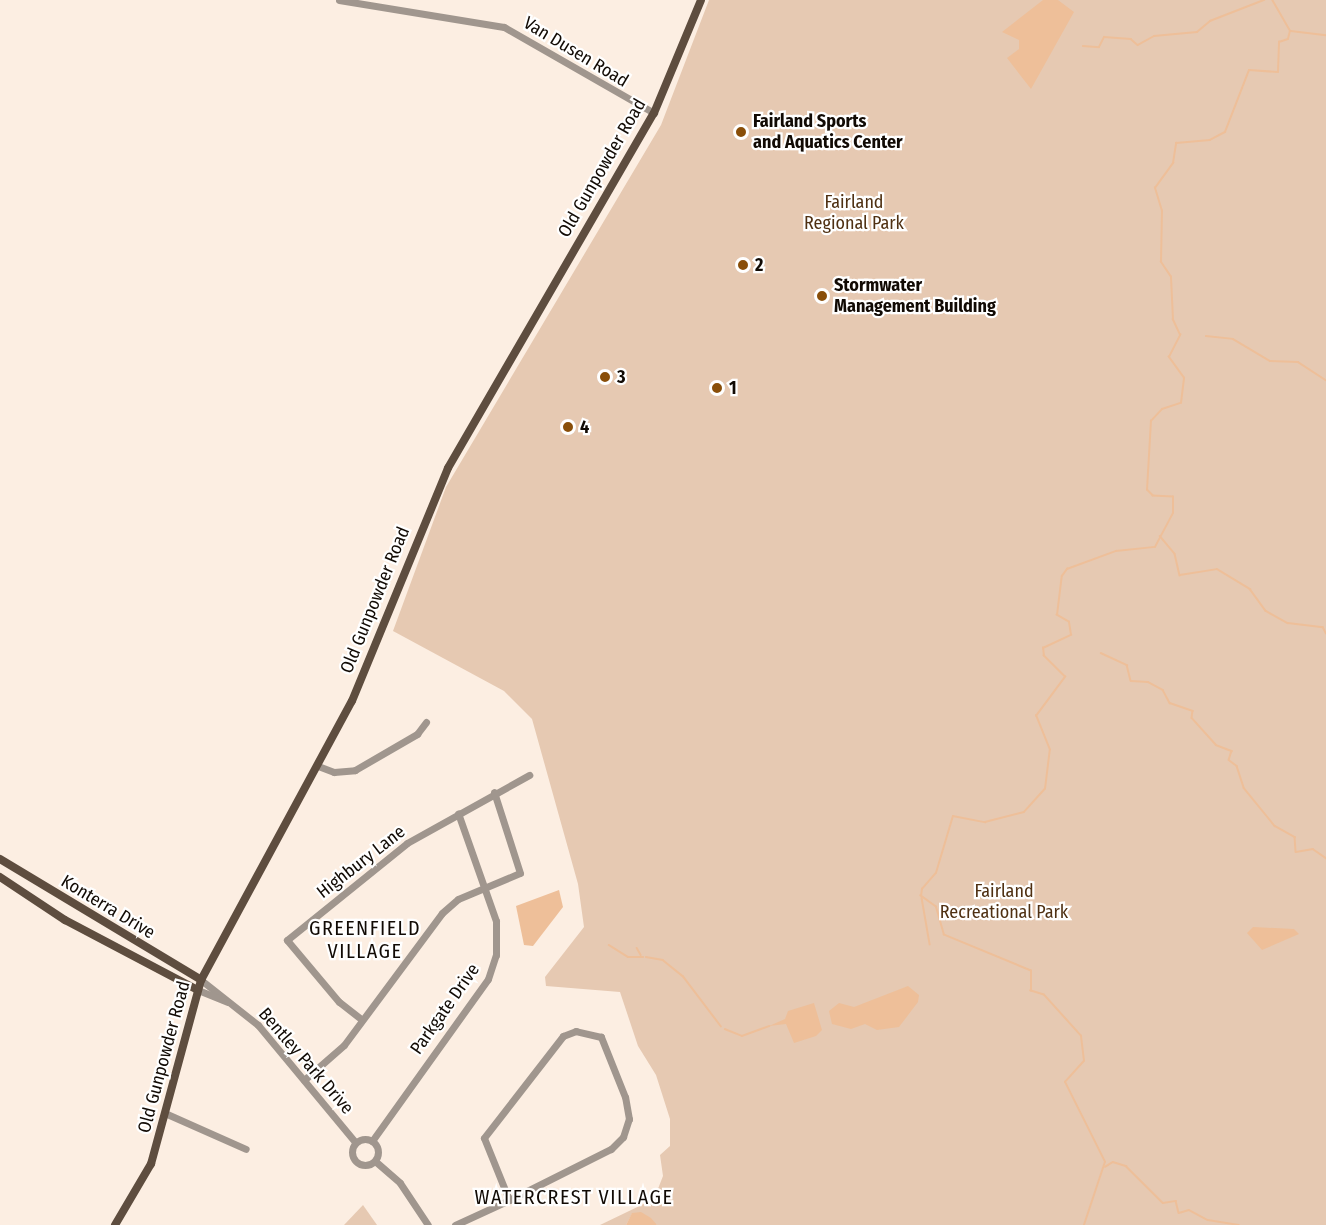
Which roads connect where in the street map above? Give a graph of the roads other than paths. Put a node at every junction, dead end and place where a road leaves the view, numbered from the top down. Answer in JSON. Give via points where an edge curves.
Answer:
{"nodes":[{"id":1,"x":339,"y":0,"type":"edge"},
{"id":2,"x":701,"y":0,"type":"edge"},
{"id":3,"x":654,"y":113,"type":"junction"},
{"id":4,"x":426,"y":722,"type":"dead end"},
{"id":5,"x":318,"y":766,"type":"junction"},
{"id":6,"x":529,"y":775,"type":"dead end"},
{"id":7,"x":494,"y":792,"type":"junction"},
{"id":8,"x":458,"y":813,"type":"junction"},
{"id":9,"x":0,"y":859,"type":"edge"},
{"id":10,"x":0,"y":877,"type":"edge"},
{"id":11,"x":484,"y":886,"type":"junction"},
{"id":12,"x":201,"y":980,"type":"junction"},
{"id":13,"x":198,"y":990,"type":"junction"},
{"id":14,"x":230,"y":1003,"type":"junction"},
{"id":15,"x":361,"y":1019,"type":"junction"},
{"id":16,"x":304,"y":1080,"type":"junction"},
{"id":17,"x":167,"y":1114,"type":"junction"},
{"id":18,"x":372,"y":1141,"type":"junction"},
{"id":19,"x":356,"y":1143,"type":"junction"},
{"id":20,"x":246,"y":1149,"type":"dead end"},
{"id":21,"x":375,"y":1161,"type":"junction"},
{"id":22,"x":509,"y":1200,"type":"junction"},
{"id":23,"x":115,"y":1225,"type":"edge"},
{"id":24,"x":428,"y":1225,"type":"edge"},
{"id":25,"x":455,"y":1225,"type":"edge"}],
"edges":[{"from":1,"to":3,"type":"street","name":"Van Dusen Road","via":[[504,27]]},
{"from":2,"to":3,"type":"main road","name":"Old Gunpowder Road"},
{"from":3,"to":5,"type":"main road","name":"Old Gunpowder Road","via":[[448,468],[365,674]]},
{"from":4,"to":5,"type":"street","via":[[417,734],[355,770],[334,772]]},
{"from":5,"to":12,"type":"main road","name":"Old Gunpowder Road"},
{"from":6,"to":7,"type":"street"},
{"from":7,"to":8,"type":"street"},
{"from":7,"to":11,"type":"street","via":[[520,873]]},
{"from":8,"to":11,"type":"street","name":"Parkgate Drive"},
{"from":8,"to":15,"type":"street","name":"Highbury Lane","via":[[407,843],[287,940],[339,1002]]},
{"from":9,"to":12,"type":"main road","name":"Konterra Drive"},
{"from":10,"to":13,"type":"main road","name":"Konterra Drive","via":[[74,925]]},
{"from":11,"to":15,"type":"street","via":[[442,913]]},
{"from":11,"to":18,"type":"street","name":"Parkgate Drive","via":[[498,934],[488,979]]},
{"from":12,"to":13,"type":"main road","name":"Old Gunpowder Road"},
{"from":12,"to":14,"type":"street","name":"Bentley Park Drive"},
{"from":13,"to":14,"type":"street","name":"Bentley Park Drive"},
{"from":13,"to":17,"type":"main road","name":"Old Gunpowder Road"},
{"from":14,"to":16,"type":"street","name":"Bentley Park Drive","via":[[258,1025]]},
{"from":15,"to":16,"type":"street","via":[[332,1058]]},
{"from":16,"to":19,"type":"street","name":"Bentley Park Drive"},
{"from":17,"to":20,"type":"street"},
{"from":17,"to":23,"type":"main road","name":"Old Gunpowder Road","via":[[151,1164]]},
{"from":18,"to":19,"type":"street"},
{"from":18,"to":21,"type":"street","via":[[378,1148]]},
{"from":19,"to":21,"type":"street","via":[[354,1160],[367,1166]]},
{"from":21,"to":24,"type":"street","via":[[400,1183]]},
{"from":22,"to":22,"type":"street","via":[[484,1138],[563,1036],[576,1031],[601,1037],[625,1097],[629,1119],[623,1137],[611,1149]]},
{"from":22,"to":25,"type":"street"}]}
